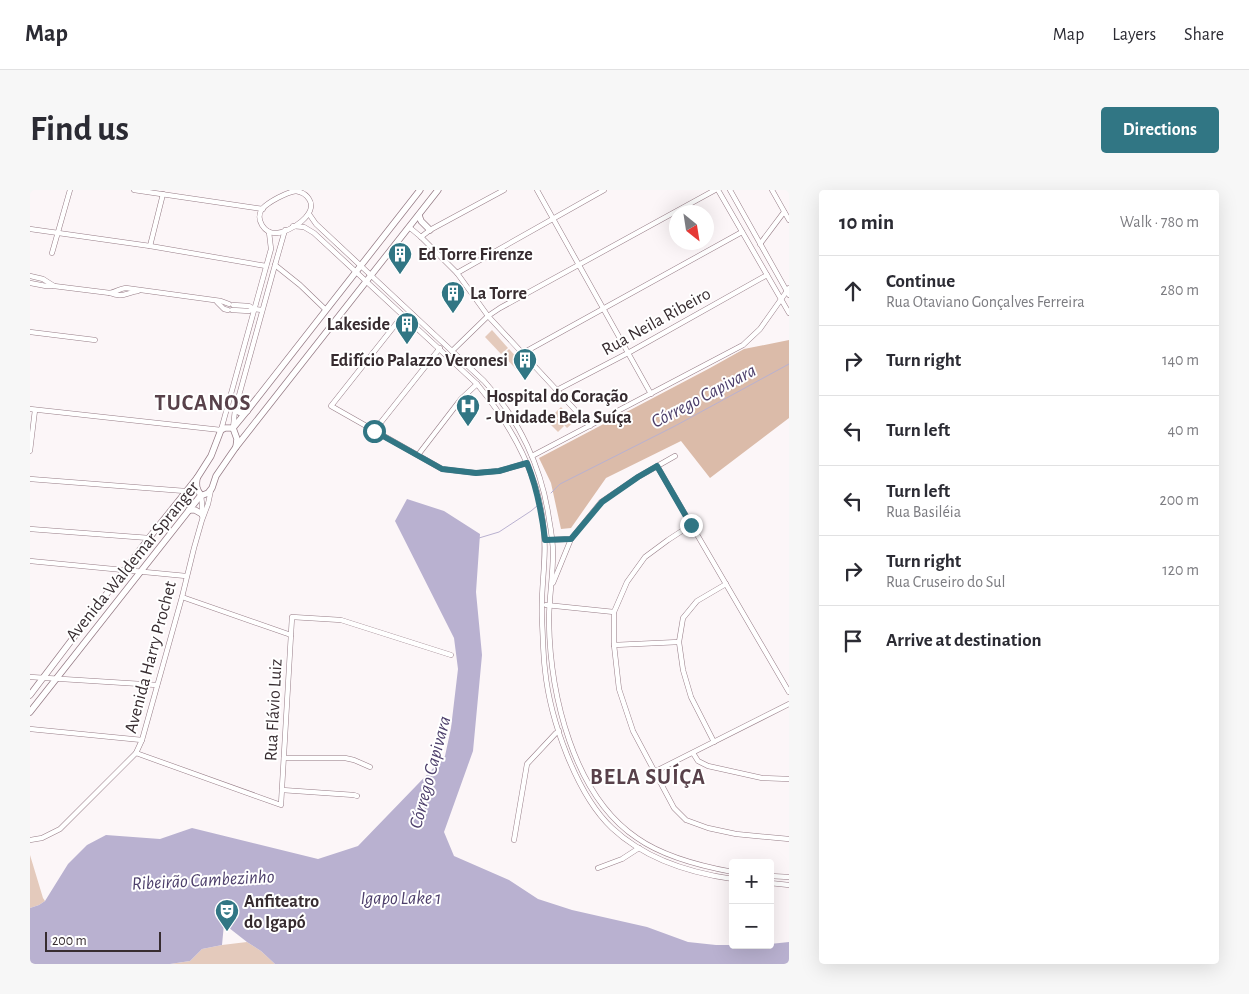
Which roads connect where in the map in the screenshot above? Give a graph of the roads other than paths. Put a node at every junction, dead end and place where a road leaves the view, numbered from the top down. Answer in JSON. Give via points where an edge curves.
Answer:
{"nodes":[{"id":1,"x":70,"y":190,"type":"edge"},
{"id":2,"x":134,"y":190,"type":"edge"},
{"id":3,"x":306,"y":190,"type":"edge"},
{"id":4,"x":420,"y":190,"type":"edge"},
{"id":5,"x":438,"y":190,"type":"edge"},
{"id":6,"x":504,"y":190,"type":"edge"},
{"id":7,"x":537,"y":190,"type":"edge"},
{"id":8,"x":604,"y":190,"type":"edge"},
{"id":9,"x":716,"y":190,"type":"edge"},
{"id":10,"x":730,"y":190,"type":"edge"},
{"id":11,"x":772,"y":190,"type":"edge"},
{"id":12,"x":287,"y":192,"type":"edge"},
{"id":13,"x":163,"y":194,"type":"junction"},
{"id":14,"x":308,"y":197,"type":"junction"},
{"id":15,"x":263,"y":209,"type":"junction"},
{"id":16,"x":784,"y":212,"type":"junction"},
{"id":17,"x":309,"y":214,"type":"junction"},
{"id":18,"x":419,"y":215,"type":"junction"},
{"id":19,"x":554,"y":219,"type":"junction"},
{"id":20,"x":789,"y":220,"type":"edge"},
{"id":21,"x":293,"y":226,"type":"junction"},
{"id":22,"x":409,"y":227,"type":"junction"},
{"id":23,"x":30,"y":229,"type":"edge"},
{"id":24,"x":286,"y":230,"type":"junction"},
{"id":25,"x":430,"y":230,"type":"junction"},
{"id":26,"x":269,"y":232,"type":"junction"},
{"id":27,"x":742,"y":232,"type":"junction"},
{"id":28,"x":59,"y":234,"type":"junction"},
{"id":29,"x":421,"y":237,"type":"junction"},
{"id":30,"x":760,"y":244,"type":"junction"},
{"id":31,"x":150,"y":246,"type":"junction"},
{"id":32,"x":52,"y":254,"type":"dead end"},
{"id":33,"x":578,"y":264,"type":"junction"},
{"id":34,"x":274,"y":265,"type":"junction"},
{"id":35,"x":266,"y":266,"type":"junction"},
{"id":36,"x":361,"y":266,"type":"junction"},
{"id":37,"x":356,"y":272,"type":"junction"},
{"id":38,"x":457,"y":273,"type":"junction"},
{"id":39,"x":767,"y":275,"type":"junction"},
{"id":40,"x":30,"y":276,"type":"edge"},
{"id":41,"x":371,"y":276,"type":"junction"},
{"id":42,"x":43,"y":279,"type":"junction"},
{"id":43,"x":366,"y":281,"type":"junction"},
{"id":44,"x":30,"y":283,"type":"edge"},
{"id":45,"x":42,"y":285,"type":"junction"},
{"id":46,"x":54,"y":286,"type":"junction"},
{"id":47,"x":124,"y":288,"type":"junction"},
{"id":48,"x":139,"y":290,"type":"junction"},
{"id":49,"x":788,"y":292,"type":"edge"},
{"id":50,"x":110,"y":293,"type":"junction"},
{"id":51,"x":125,"y":295,"type":"junction"},
{"id":52,"x":781,"y":300,"type":"junction"},
{"id":53,"x":254,"y":308,"type":"junction"},
{"id":54,"x":604,"y":309,"type":"junction"},
{"id":55,"x":262,"y":310,"type":"junction"},
{"id":56,"x":326,"y":310,"type":"junction"},
{"id":57,"x":789,"y":313,"type":"edge"},
{"id":58,"x":403,"y":315,"type":"junction"},
{"id":59,"x":488,"y":316,"type":"junction"},
{"id":60,"x":30,"y":332,"type":"edge"},
{"id":61,"x":95,"y":340,"type":"dead end"},
{"id":62,"x":444,"y":343,"type":"junction"},
{"id":63,"x":439,"y":348,"type":"junction"},
{"id":64,"x":452,"y":351,"type":"junction"},
{"id":65,"x":522,"y":353,"type":"junction"},
{"id":66,"x":628,"y":353,"type":"junction"},
{"id":67,"x":477,"y":384,"type":"junction"},
{"id":68,"x":557,"y":390,"type":"junction"},
{"id":69,"x":651,"y":394,"type":"junction"},
{"id":70,"x":32,"y":410,"type":"edge"},
{"id":71,"x":235,"y":410,"type":"junction"},
{"id":72,"x":247,"y":411,"type":"junction"},
{"id":73,"x":590,"y":426,"type":"junction"},
{"id":74,"x":233,"y":428,"type":"junction"},
{"id":75,"x":221,"y":430,"type":"junction"},
{"id":76,"x":374,"y":431,"type":"junction"},
{"id":77,"x":236,"y":447,"type":"junction"},
{"id":78,"x":30,"y":451,"type":"edge"},
{"id":79,"x":418,"y":455,"type":"junction"},
{"id":80,"x":532,"y":456,"type":"junction"},
{"id":81,"x":675,"y":456,"type":"dead end"},
{"id":82,"x":527,"y":463,"type":"junction"},
{"id":83,"x":657,"y":466,"type":"junction"},
{"id":84,"x":197,"y":478,"type":"junction"},
{"id":85,"x":30,"y":479,"type":"edge"},
{"id":86,"x":212,"y":488,"type":"junction"},
{"id":87,"x":186,"y":492,"type":"junction"},
{"id":88,"x":201,"y":494,"type":"junction"},
{"id":89,"x":189,"y":510,"type":"junction"},
{"id":90,"x":202,"y":517,"type":"junction"},
{"id":91,"x":691,"y":525,"type":"junction"},
{"id":92,"x":30,"y":528,"type":"edge"},
{"id":93,"x":149,"y":538,"type":"junction"},
{"id":94,"x":571,"y":539,"type":"junction"},
{"id":95,"x":545,"y":540,"type":"junction"},
{"id":96,"x":552,"y":540,"type":"junction"},
{"id":97,"x":30,"y":561,"type":"edge"},
{"id":98,"x":124,"y":570,"type":"junction"},
{"id":99,"x":140,"y":572,"type":"junction"},
{"id":100,"x":186,"y":576,"type":"junction"},
{"id":101,"x":726,"y":584,"type":"junction"},
{"id":102,"x":550,"y":589,"type":"junction"},
{"id":103,"x":182,"y":597,"type":"junction"},
{"id":104,"x":542,"y":605,"type":"junction"},
{"id":105,"x":549,"y":606,"type":"junction"},
{"id":106,"x":94,"y":611,"type":"junction"},
{"id":107,"x":614,"y":612,"type":"junction"},
{"id":108,"x":105,"y":616,"type":"junction"},
{"id":109,"x":291,"y":634,"type":"junction"},
{"id":110,"x":678,"y":642,"type":"junction"},
{"id":111,"x":614,"y":645,"type":"junction"},
{"id":112,"x":451,"y":656,"type":"dead end"},
{"id":113,"x":545,"y":671,"type":"junction"},
{"id":114,"x":552,"y":671,"type":"junction"},
{"id":115,"x":30,"y":677,"type":"edge"},
{"id":116,"x":44,"y":678,"type":"junction"},
{"id":117,"x":57,"y":678,"type":"junction"},
{"id":118,"x":157,"y":685,"type":"junction"},
{"id":119,"x":789,"y":692,"type":"edge"},
{"id":120,"x":30,"y":695,"type":"edge"},
{"id":121,"x":789,"y":704,"type":"edge"},
{"id":122,"x":30,"y":712,"type":"edge"},
{"id":123,"x":563,"y":719,"type":"junction"},
{"id":124,"x":556,"y":721,"type":"junction"},
{"id":125,"x":30,"y":729,"type":"edge"},
{"id":126,"x":565,"y":730,"type":"junction"},
{"id":127,"x":559,"y":732,"type":"junction"},
{"id":128,"x":142,"y":740,"type":"junction"},
{"id":129,"x":714,"y":742,"type":"junction"},
{"id":130,"x":136,"y":753,"type":"junction"},
{"id":131,"x":693,"y":753,"type":"junction"},
{"id":132,"x":284,"y":758,"type":"junction"},
{"id":133,"x":370,"y":768,"type":"dead end"},
{"id":134,"x":654,"y":772,"type":"junction"},
{"id":135,"x":789,"y":779,"type":"edge"},
{"id":136,"x":282,"y":790,"type":"junction"},
{"id":137,"x":357,"y":796,"type":"dead end"},
{"id":138,"x":617,"y":823,"type":"junction"},
{"id":139,"x":612,"y":828,"type":"junction"},
{"id":140,"x":789,"y":839,"type":"edge"},
{"id":141,"x":30,"y":840,"type":"edge"},
{"id":142,"x":514,"y":840,"type":"dead end"},
{"id":143,"x":639,"y":848,"type":"junction"},
{"id":144,"x":704,"y":865,"type":"junction"},
{"id":145,"x":598,"y":868,"type":"dead end"},
{"id":146,"x":729,"y":871,"type":"edge"},
{"id":147,"x":701,"y":872,"type":"junction"},
{"id":148,"x":774,"y":876,"type":"edge"},
{"id":149,"x":729,"y":878,"type":"edge"},
{"id":150,"x":789,"y":878,"type":"edge"},
{"id":151,"x":774,"y":883,"type":"edge"},
{"id":152,"x":789,"y":885,"type":"edge"}],
"edges":[{"from":1,"to":28,"type":"street"},
{"from":2,"to":13,"type":"street"},
{"from":3,"to":14,"type":"street"},
{"from":4,"to":36,"type":"main road"},
{"from":5,"to":18,"type":"main road","name":"Avenida Waldemar Spranger"},
{"from":6,"to":25,"type":"street"},
{"from":7,"to":19,"type":"street"},
{"from":8,"to":19,"type":"street"},
{"from":9,"to":27,"type":"street"},
{"from":9,"to":33,"type":"street"},
{"from":10,"to":30,"type":"street"},
{"from":11,"to":16,"type":"street"},
{"from":12,"to":14,"type":"street","via":[[300,192]]},
{"from":12,"to":15,"type":"street"},
{"from":13,"to":15,"type":"street"},
{"from":13,"to":31,"type":"street"},
{"from":14,"to":17,"type":"street"},
{"from":15,"to":26,"type":"street","via":[[261,225]]},
{"from":16,"to":20,"type":"street"},
{"from":16,"to":30,"type":"street"},
{"from":17,"to":21,"type":"street"},
{"from":17,"to":36,"type":"street"},
{"from":18,"to":22,"type":"main road","name":"Avenida Waldemar Spranger"},
{"from":18,"to":25,"type":"main road"},
{"from":19,"to":33,"type":"street"},
{"from":19,"to":38,"type":"street"},
{"from":21,"to":24,"type":"street"},
{"from":21,"to":37,"type":"street","via":[[308,228]]},
{"from":22,"to":29,"type":"street"},
{"from":22,"to":41,"type":"main road","name":"Avenida Waldemar Spranger"},
{"from":23,"to":28,"type":"street"},
{"from":24,"to":26,"type":"street"},
{"from":24,"to":34,"type":"street"},
{"from":25,"to":29,"type":"street"},
{"from":26,"to":35,"type":"street","via":[[271,249]]},
{"from":27,"to":39,"type":"street"},
{"from":27,"to":54,"type":"street"},
{"from":28,"to":31,"type":"street"},
{"from":28,"to":32,"type":"street"},
{"from":29,"to":38,"type":"street"},
{"from":30,"to":49,"type":"street"},
{"from":31,"to":35,"type":"street"},
{"from":33,"to":54,"type":"street"},
{"from":33,"to":59,"type":"street"},
{"from":34,"to":55,"type":"street"},
{"from":34,"to":56,"type":"street"},
{"from":35,"to":53,"type":"street"},
{"from":36,"to":37,"type":"main road"},
{"from":36,"to":41,"type":"street"},
{"from":37,"to":43,"type":"street"},
{"from":37,"to":56,"type":"main road"},
{"from":38,"to":59,"type":"street"},
{"from":39,"to":52,"type":"street"},
{"from":39,"to":66,"type":"street","name":"Rua Neila Ribeiro"},
{"from":40,"to":42,"type":"street"},
{"from":41,"to":43,"type":"main road","name":"Avenida Waldemar Spranger"},
{"from":41,"to":62,"type":"street"},
{"from":42,"to":45,"type":"street"},
{"from":42,"to":46,"type":"street"},
{"from":43,"to":58,"type":"street"},
{"from":43,"to":77,"type":"main road","name":"Avenida Waldemar Spranger"},
{"from":44,"to":45,"type":"street"},
{"from":45,"to":46,"type":"street"},
{"from":46,"to":50,"type":"street"},
{"from":47,"to":48,"type":"street"},
{"from":47,"to":50,"type":"street"},
{"from":47,"to":51,"type":"street","via":[[120,292]]},
{"from":48,"to":51,"type":"street"},
{"from":48,"to":53,"type":"street","via":[[216,301],[229,307]]},
{"from":49,"to":52,"type":"street"},
{"from":50,"to":51,"type":"street"},
{"from":52,"to":57,"type":"street"},
{"from":52,"to":69,"type":"street","via":[[760,329],[743,345]]},
{"from":53,"to":55,"type":"street"},
{"from":53,"to":75,"type":"street"},
{"from":54,"to":65,"type":"street"},
{"from":54,"to":66,"type":"street"},
{"from":55,"to":71,"type":"street"},
{"from":56,"to":72,"type":"main road"},
{"from":58,"to":63,"type":"street"},
{"from":58,"to":76,"type":"street","via":[[331,406]]},
{"from":59,"to":64,"type":"street"},
{"from":59,"to":65,"type":"street"},
{"from":60,"to":61,"type":"street"},
{"from":62,"to":63,"type":"street"},
{"from":62,"to":64,"type":"street"},
{"from":63,"to":67,"type":"street"},
{"from":63,"to":76,"type":"street"},
{"from":64,"to":80,"type":"street","via":[[496,395]]},
{"from":65,"to":68,"type":"street"},
{"from":66,"to":68,"type":"street","name":"Rua Neila Ribeiro"},
{"from":66,"to":69,"type":"street"},
{"from":67,"to":79,"type":"street","via":[[461,399]]},
{"from":67,"to":82,"type":"street","via":[[499,412]]},
{"from":68,"to":73,"type":"street"},
{"from":69,"to":73,"type":"street"},
{"from":70,"to":75,"type":"street"},
{"from":70,"to":78,"type":"street"},
{"from":71,"to":72,"type":"main road"},
{"from":71,"to":74,"type":"street"},
{"from":72,"to":74,"type":"main road"},
{"from":73,"to":80,"type":"street"},
{"from":74,"to":75,"type":"main road"},
{"from":74,"to":77,"type":"main road"},
{"from":75,"to":84,"type":"main road","name":"Avenida Waldemar Spranger","via":[[211,456]]},
{"from":76,"to":79,"type":"street"},
{"from":77,"to":86,"type":"main road","name":"Avenida Waldemar Spranger","via":[[216,476]]},
{"from":79,"to":82,"type":"street","via":[[442,469],[476,473]]},
{"from":80,"to":96,"type":"street","via":[[546,502]]},
{"from":81,"to":83,"type":"street"},
{"from":82,"to":95,"type":"street","via":[[535,483]]},
{"from":83,"to":91,"type":"street"},
{"from":83,"to":94,"type":"street","via":[[602,502]]},
{"from":84,"to":87,"type":"main road","name":"Avenida Waldemar Spranger"},
{"from":84,"to":88,"type":"main road","via":[[196,485]]},
{"from":85,"to":87,"type":"street"},
{"from":86,"to":88,"type":"main road","name":"Avenida Waldemar Spranger"},
{"from":86,"to":90,"type":"street","name":"Avenida Harry Prochet"},
{"from":87,"to":93,"type":"main road","name":"Avenida Waldemar Spranger"},
{"from":88,"to":89,"type":"main road","name":"Avenida Waldemar Spranger"},
{"from":88,"to":90,"type":"street","name":"Avenida Harry Prochet"},
{"from":89,"to":90,"type":"main road","via":[[195,510]]},
{"from":89,"to":99,"type":"main road","name":"Avenida Waldemar Spranger"},
{"from":90,"to":100,"type":"street","name":"Avenida Harry Prochet"},
{"from":91,"to":101,"type":"street"},
{"from":91,"to":107,"type":"street","via":[[645,557],[627,582]]},
{"from":92,"to":93,"type":"street"},
{"from":93,"to":98,"type":"main road","name":"Avenida Waldemar Spranger"},
{"from":94,"to":96,"type":"street"},
{"from":94,"to":102,"type":"street"},
{"from":95,"to":96,"type":"street"},
{"from":95,"to":104,"type":"street"},
{"from":96,"to":102,"type":"street"},
{"from":97,"to":98,"type":"street"},
{"from":98,"to":99,"type":"street"},
{"from":98,"to":106,"type":"main road","name":"Avenida Waldemar Spranger"},
{"from":99,"to":100,"type":"street"},
{"from":99,"to":108,"type":"main road","name":"Avenida Waldemar Spranger"},
{"from":100,"to":103,"type":"street","name":"Avenida Harry Prochet"},
{"from":101,"to":110,"type":"street","via":[[697,601],[683,618]]},
{"from":101,"to":119,"type":"street"},
{"from":102,"to":105,"type":"street"},
{"from":103,"to":109,"type":"street"},
{"from":103,"to":118,"type":"street","name":"Avenida Harry Prochet"},
{"from":104,"to":105,"type":"street"},
{"from":104,"to":113,"type":"street"},
{"from":105,"to":107,"type":"street"},
{"from":105,"to":114,"type":"street"},
{"from":106,"to":108,"type":"main road"},
{"from":106,"to":116,"type":"main road","name":"Avenida Waldemar Spranger"},
{"from":107,"to":111,"type":"street"},
{"from":108,"to":117,"type":"main road","name":"Avenida Waldemar Spranger"},
{"from":109,"to":112,"type":"street","name":"Rua Flávio Luiz","via":[[292,617],[340,620]]},
{"from":109,"to":132,"type":"street","name":"Rua Flávio Luiz"},
{"from":110,"to":111,"type":"street"},
{"from":110,"to":129,"type":"street","via":[[691,697]]},
{"from":111,"to":134,"type":"street","via":[[622,697],[633,731]]},
{"from":113,"to":114,"type":"street"},
{"from":113,"to":124,"type":"street"},
{"from":114,"to":123,"type":"street"},
{"from":115,"to":116,"type":"street"},
{"from":116,"to":117,"type":"street"},
{"from":116,"to":120,"type":"main road","name":"Avenida Waldemar Spranger"},
{"from":117,"to":118,"type":"street"},
{"from":117,"to":122,"type":"main road","name":"Avenida Waldemar Spranger"},
{"from":118,"to":128,"type":"street","name":"Avenida Harry Prochet"},
{"from":121,"to":129,"type":"street"},
{"from":123,"to":124,"type":"street"},
{"from":123,"to":126,"type":"street"},
{"from":124,"to":127,"type":"street"},
{"from":125,"to":128,"type":"street"},
{"from":126,"to":127,"type":"street"},
{"from":126,"to":138,"type":"street","via":[[597,799]]},
{"from":127,"to":139,"type":"street","via":[[570,763],[591,803]]},
{"from":127,"to":142,"type":"street","via":[[527,764]]},
{"from":128,"to":130,"type":"street","name":"Avenida Harry Prochet"},
{"from":129,"to":131,"type":"street"},
{"from":130,"to":136,"type":"street","name":"Rua Flávio Luiz","via":[[281,805]]},
{"from":130,"to":141,"type":"street","name":"Avenida Harry Prochet","via":[[60,829]]},
{"from":131,"to":134,"type":"street"},
{"from":131,"to":135,"type":"street","via":[[698,761],[708,766],[762,778]]},
{"from":132,"to":133,"type":"street","via":[[345,758]]},
{"from":132,"to":136,"type":"street","name":"Rua Flávio Luiz"},
{"from":134,"to":140,"type":"street","via":[[674,808],[686,820],[736,834]]},
{"from":136,"to":137,"type":"street"},
{"from":138,"to":139,"type":"street"},
{"from":138,"to":144,"type":"street","via":[[648,845]]},
{"from":139,"to":143,"type":"street"},
{"from":143,"to":145,"type":"street"},
{"from":143,"to":147,"type":"street"},
{"from":144,"to":146,"type":"street"},
{"from":144,"to":147,"type":"street"},
{"from":147,"to":149,"type":"street"},
{"from":148,"to":150,"type":"street"},
{"from":151,"to":152,"type":"street"}]}
